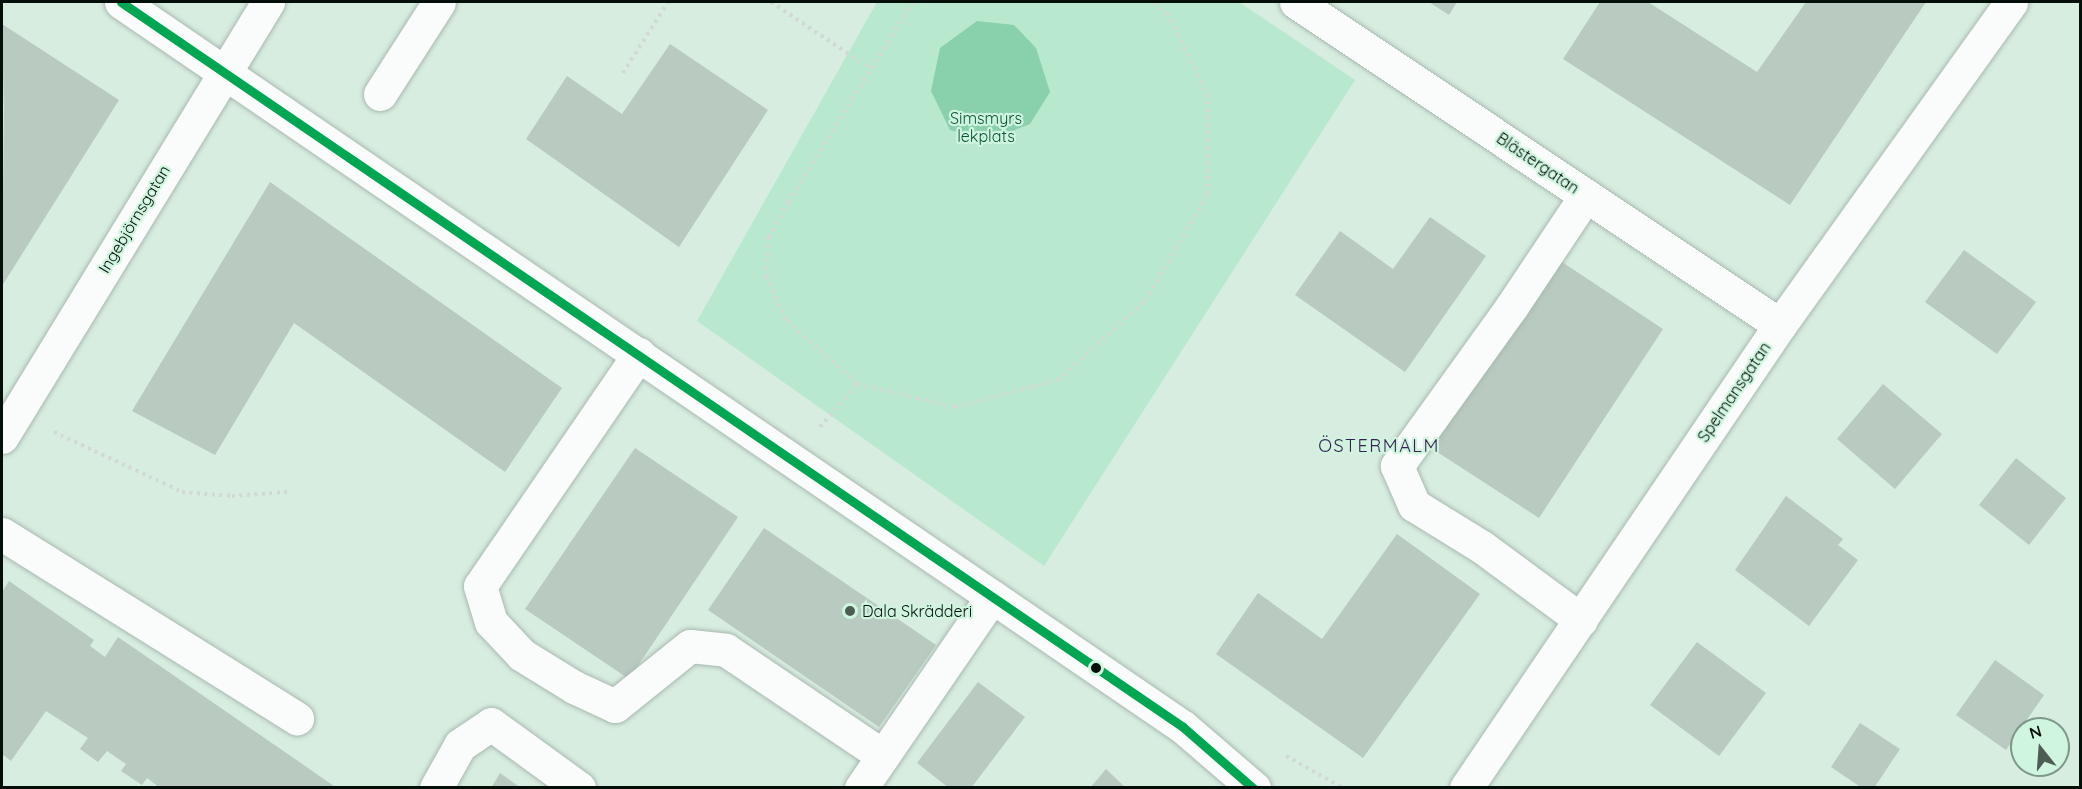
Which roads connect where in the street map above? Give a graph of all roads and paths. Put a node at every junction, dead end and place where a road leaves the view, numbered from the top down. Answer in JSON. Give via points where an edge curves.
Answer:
{"nodes":[{"id":1,"x":121,"y":2,"type":"edge"},
{"id":2,"x":268,"y":2,"type":"edge"},
{"id":3,"x":439,"y":2,"type":"edge"},
{"id":4,"x":668,"y":2,"type":"edge"},
{"id":5,"x":771,"y":2,"type":"edge"},
{"id":6,"x":913,"y":2,"type":"edge"},
{"id":7,"x":1152,"y":2,"type":"edge"},
{"id":8,"x":1296,"y":2,"type":"edge"},
{"id":9,"x":2012,"y":2,"type":"edge"},
{"id":10,"x":871,"y":69,"type":"junction"},
{"id":11,"x":223,"y":72,"type":"junction"},
{"id":12,"x":623,"y":73,"type":"dead end"},
{"id":13,"x":380,"y":94,"type":"dead end"},
{"id":14,"x":1586,"y":195,"type":"junction"},
{"id":15,"x":1780,"y":325,"type":"junction"},
{"id":16,"x":639,"y":354,"type":"junction"},
{"id":17,"x":858,"y":384,"type":"junction"},
{"id":18,"x":9,"y":425,"type":"edge"},
{"id":19,"x":792,"y":459,"type":"junction"},
{"id":20,"x":287,"y":492,"type":"dead end"},
{"id":21,"x":2,"y":534,"type":"edge"},
{"id":22,"x":992,"y":597,"type":"junction"},
{"id":23,"x":1581,"y":620,"type":"junction"},
{"id":24,"x":297,"y":718,"type":"dead end"},
{"id":25,"x":883,"y":756,"type":"junction"},
{"id":26,"x":436,"y":788,"type":"edge"},
{"id":27,"x":579,"y":788,"type":"edge"},
{"id":28,"x":861,"y":788,"type":"edge"},
{"id":29,"x":1254,"y":788,"type":"edge"},
{"id":30,"x":1466,"y":788,"type":"edge"}],
"edges":[{"from":1,"to":11,"type":"street"},
{"from":2,"to":11,"type":"street","name":"Ingebjörnsgatan"},
{"from":3,"to":13,"type":"street"},
{"from":4,"to":12,"type":"path"},
{"from":5,"to":10,"type":"path"},
{"from":6,"to":10,"type":"path"},
{"from":7,"to":17,"type":"path","via":[[1168,14],[1209,97],[1208,194],[1145,301],[1058,380],[955,407]]},
{"from":8,"to":14,"type":"street","name":"Blästergatan"},
{"from":9,"to":15,"type":"street","name":"Spelmansgatan"},
{"from":10,"to":17,"type":"path","via":[[769,237],[766,276],[787,321]]},
{"from":11,"to":16,"type":"street"},
{"from":11,"to":18,"type":"street","name":"Ingebjörnsgatan"},
{"from":14,"to":15,"type":"street","name":"Blästergatan"},
{"from":14,"to":23,"type":"street","via":[[1397,466],[1414,505],[1482,547]]},
{"from":15,"to":23,"type":"street","name":"Spelmansgatan"},
{"from":16,"to":19,"type":"street"},
{"from":16,"to":25,"type":"street","via":[[480,586],[491,622],[522,655],[574,687],[615,706],[690,646],[726,650]]},
{"from":17,"to":19,"type":"path"},
{"from":18,"to":20,"type":"path","via":[[183,492],[232,496]]},
{"from":19,"to":22,"type":"street"},
{"from":21,"to":24,"type":"street"},
{"from":22,"to":25,"type":"street"},
{"from":22,"to":29,"type":"street","via":[[1183,727]]},
{"from":23,"to":30,"type":"street","name":"Spelmansgatan"},
{"from":25,"to":28,"type":"street"},
{"from":26,"to":27,"type":"street","via":[[460,745],[490,724]]}]}
